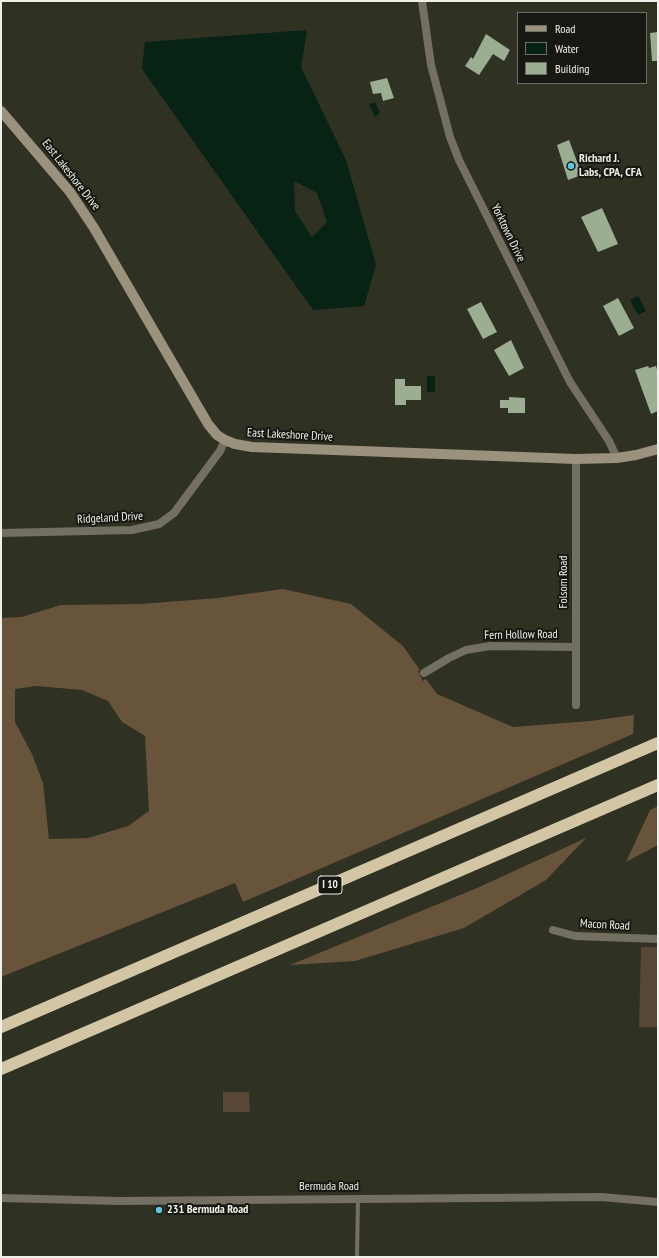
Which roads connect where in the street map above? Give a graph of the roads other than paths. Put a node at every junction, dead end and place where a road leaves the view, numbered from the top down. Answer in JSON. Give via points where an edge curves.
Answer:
{"nodes":[{"id":1,"x":422,"y":1,"type":"edge"},
{"id":2,"x":1,"y":111,"type":"edge"},
{"id":3,"x":225,"y":440,"type":"junction"},
{"id":4,"x":658,"y":449,"type":"edge"},
{"id":5,"x":617,"y":458,"type":"junction"},
{"id":6,"x":576,"y":459,"type":"junction"},
{"id":7,"x":1,"y":532,"type":"edge"},
{"id":8,"x":576,"y":647,"type":"junction"},
{"id":9,"x":424,"y":673,"type":"dead end"},
{"id":10,"x":576,"y":706,"type":"dead end"},
{"id":11,"x":658,"y":742,"type":"edge"},
{"id":12,"x":658,"y":785,"type":"edge"},
{"id":13,"x":552,"y":930,"type":"dead end"},
{"id":14,"x":658,"y":939,"type":"edge"},
{"id":15,"x":1,"y":1027,"type":"edge"},
{"id":16,"x":1,"y":1069,"type":"edge"},
{"id":17,"x":1,"y":1198,"type":"edge"},
{"id":18,"x":358,"y":1199,"type":"junction"},
{"id":19,"x":658,"y":1202,"type":"edge"},
{"id":20,"x":357,"y":1257,"type":"edge"}],
"edges":[{"from":1,"to":5,"type":"street","name":"Yorktown Drive","via":[[433,71],[450,137],[459,160],[570,382],[609,441]]},
{"from":2,"to":3,"type":"street","name":"East Lakeshore Drive","via":[[70,192],[94,228],[208,424]]},
{"from":3,"to":6,"type":"street","name":"East Lakeshore Drive","via":[[252,447]]},
{"from":3,"to":7,"type":"street","name":"Ridgeland Drive","via":[[188,496],[174,513],[159,524],[132,530]]},
{"from":4,"to":5,"type":"street","name":"East Lakeshore Drive"},
{"from":5,"to":6,"type":"street","name":"East Lakeshore Drive"},
{"from":6,"to":8,"type":"street","name":"Folsom Road"},
{"from":8,"to":9,"type":"street","name":"Fern Hollow Road","via":[[490,646],[466,650]]},
{"from":8,"to":10,"type":"street","name":"Folsom Road"},
{"from":11,"to":15,"type":"highway","number":"I 10"},
{"from":12,"to":16,"type":"highway"},
{"from":13,"to":14,"type":"street","name":"Macon Road","via":[[575,936]]},
{"from":17,"to":18,"type":"street","name":"Bermuda Road","via":[[119,1201]]},
{"from":18,"to":19,"type":"street","name":"Bermuda Road","via":[[594,1197]]},
{"from":18,"to":20,"type":"lane"}]}
